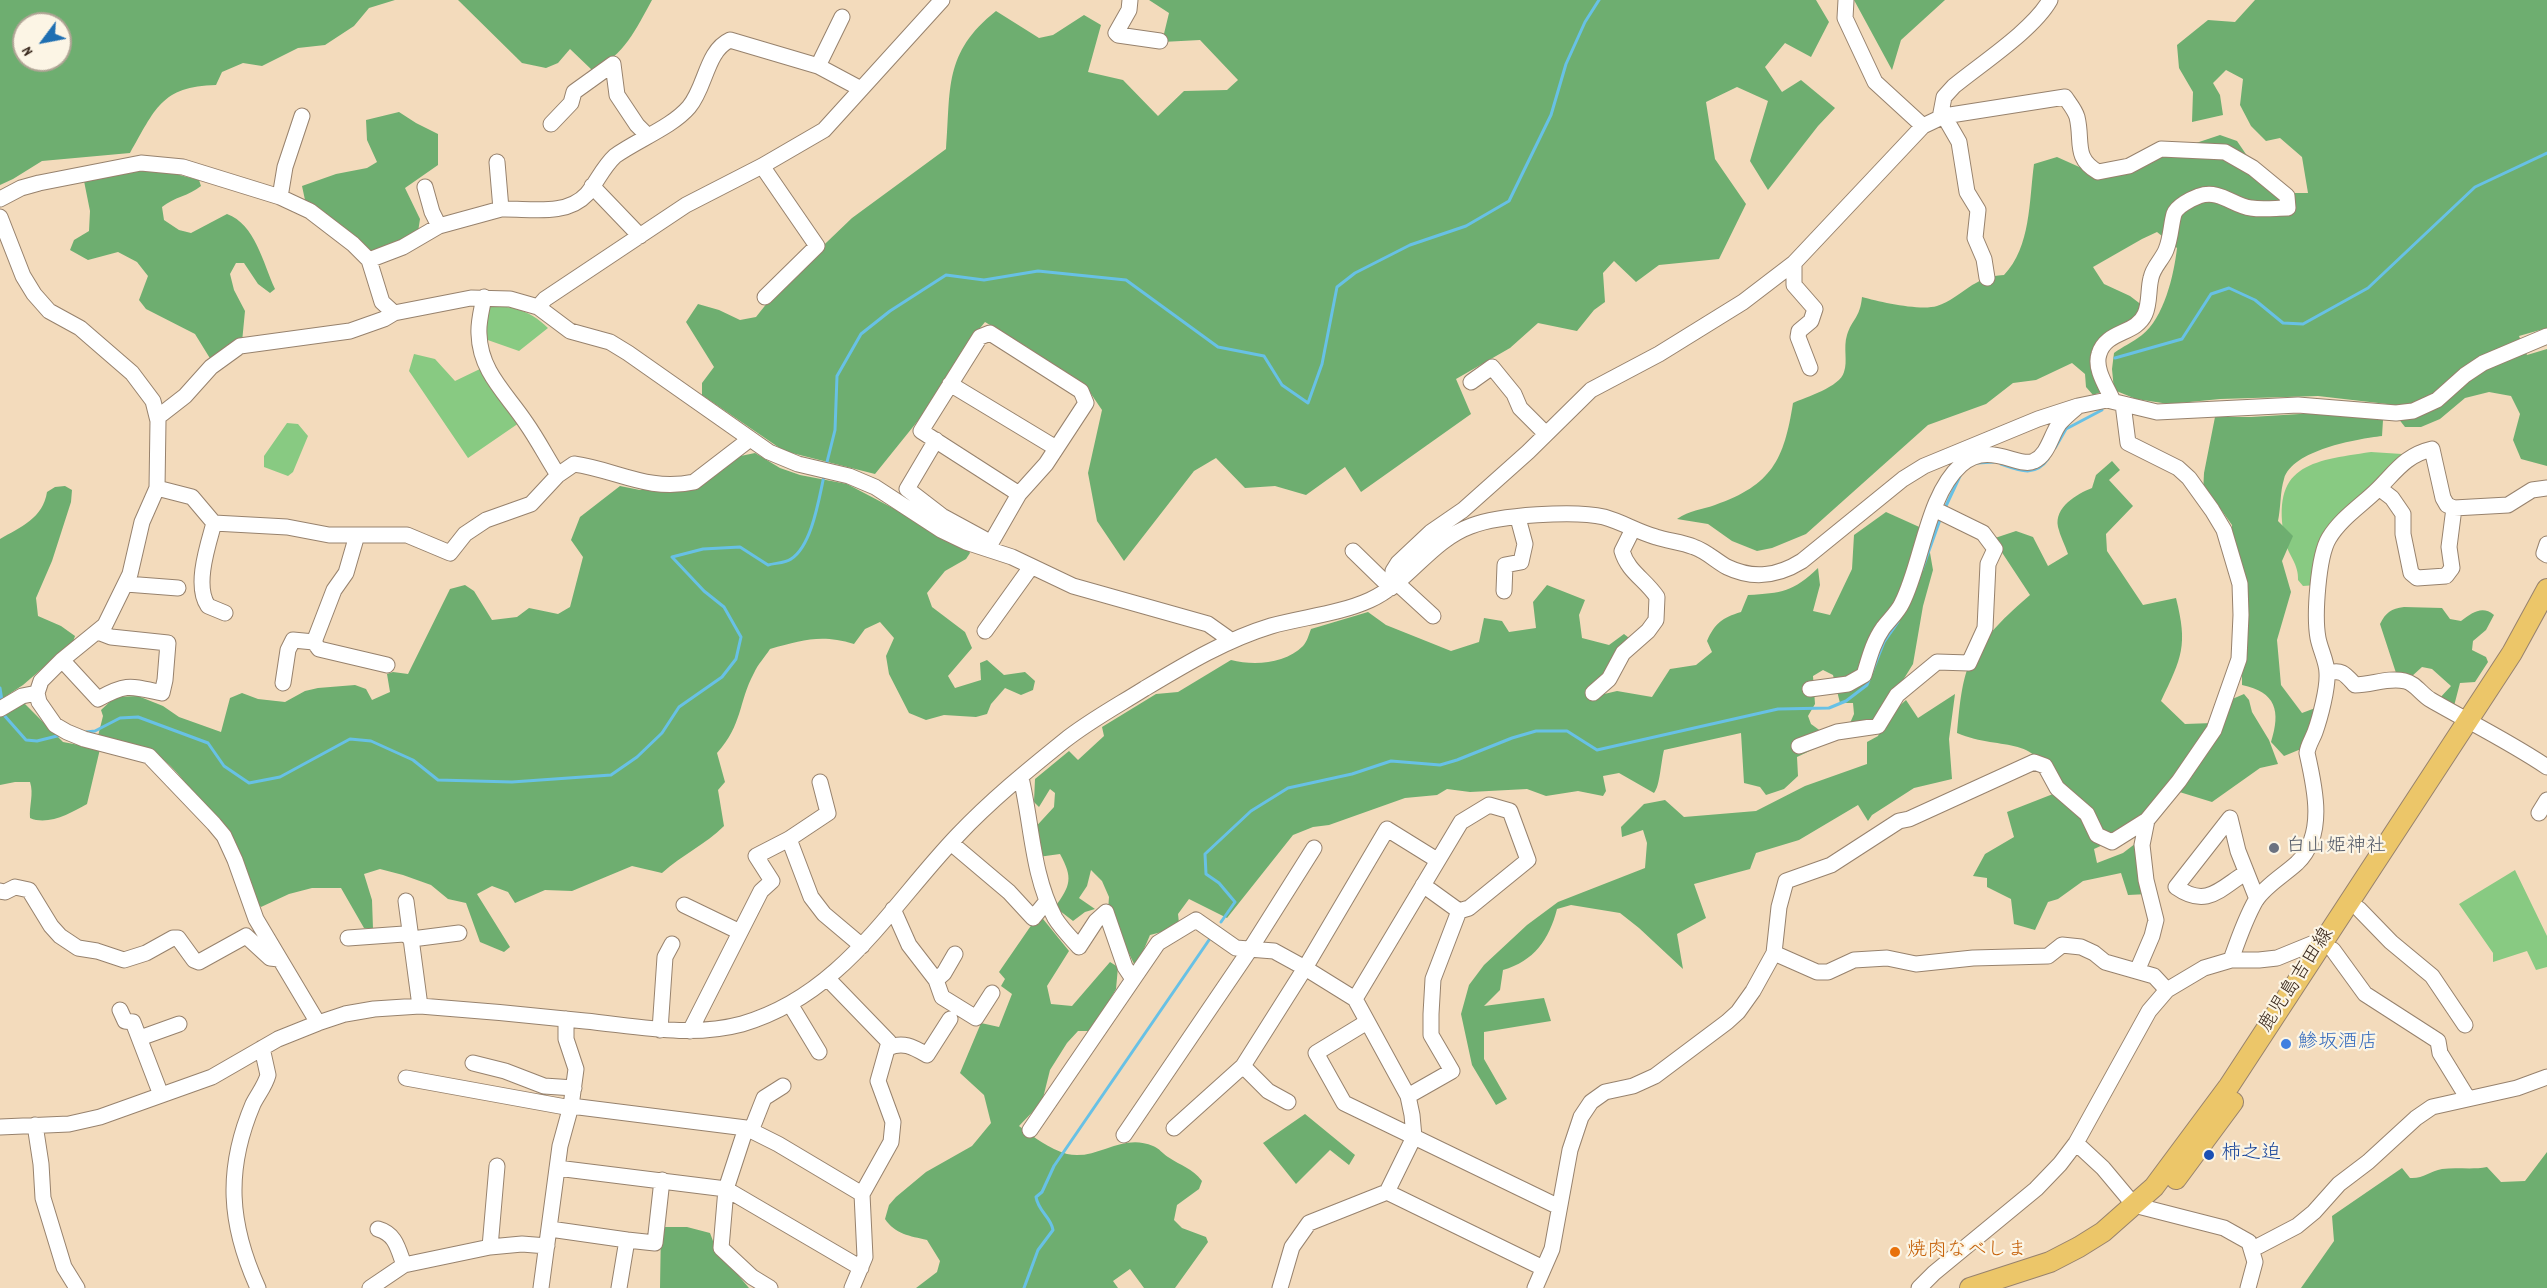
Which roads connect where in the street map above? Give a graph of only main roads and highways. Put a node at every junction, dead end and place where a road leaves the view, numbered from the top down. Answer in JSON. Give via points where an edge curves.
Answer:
{"nodes":[{"id":1,"x":2547,"y":589,"type":"edge"},
{"id":2,"x":2547,"y":612,"type":"edge"},
{"id":3,"x":2473,"y":723,"type":"junction"},
{"id":4,"x":2329,"y":944,"type":"junction"},
{"id":5,"x":2142,"y":1207,"type":"junction"},
{"id":6,"x":1970,"y":1288,"type":"edge"},
{"id":7,"x":2013,"y":1288,"type":"edge"}],
"edges":[{"from":1,"to":3,"type":"main road","name":"鹿児島吉田線"},
{"from":2,"to":3,"type":"main road","name":"鹿児島吉田線","via":[[2532,641]]},
{"from":3,"to":4,"type":"main road","name":"鹿児島吉田線"},
{"from":3,"to":4,"type":"main road","name":"鹿児島吉田線","via":[[2359,909]]},
{"from":4,"to":5,"type":"main road","name":"鹿児島吉田線"},
{"from":5,"to":6,"type":"main road","name":"鹿児島吉田線","via":[[2050,1262]]},
{"from":5,"to":7,"type":"main road","name":"鹿児島吉田線","via":[[2109,1242],[2086,1257]]}]}
